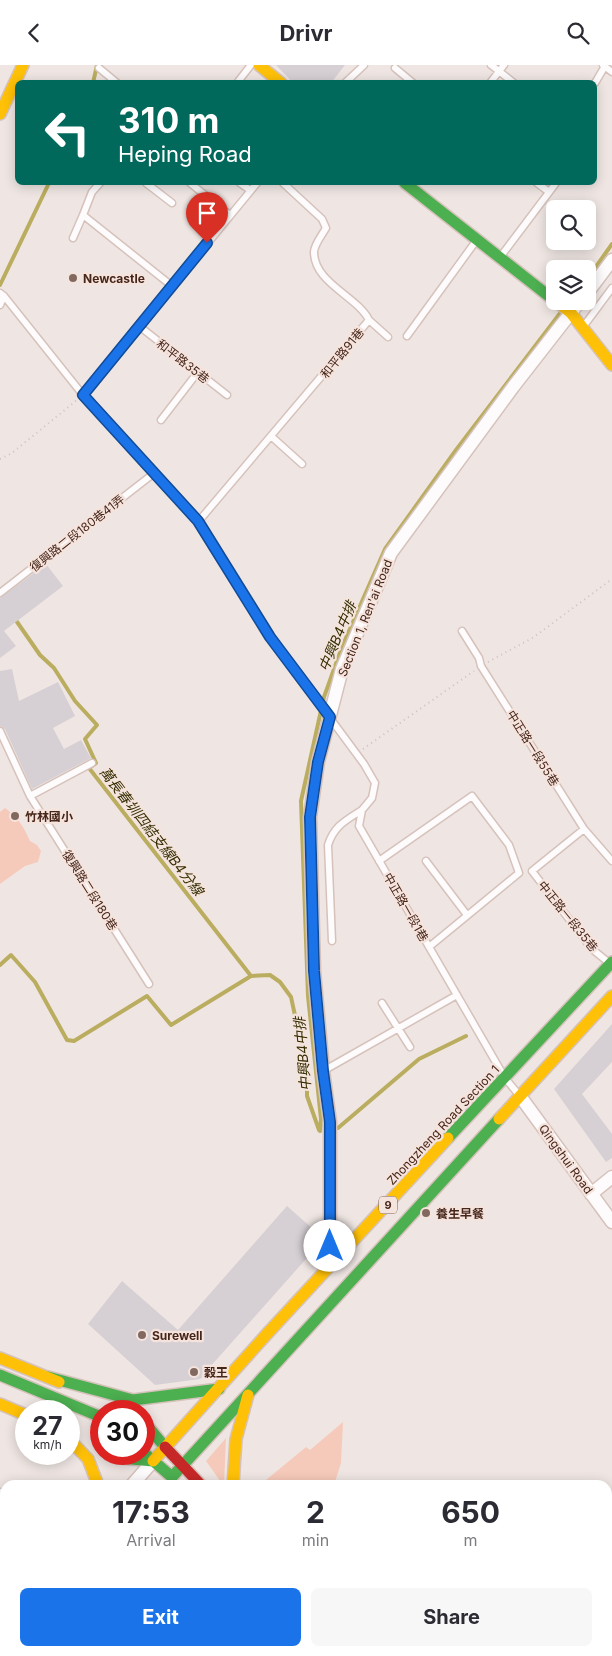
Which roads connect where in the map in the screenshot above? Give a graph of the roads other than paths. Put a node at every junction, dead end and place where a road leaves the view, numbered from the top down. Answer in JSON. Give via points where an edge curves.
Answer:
{"nodes":[{"id":1,"x":23,"y":65,"type":"edge"},
{"id":2,"x":251,"y":65,"type":"edge"},
{"id":3,"x":259,"y":65,"type":"edge"},
{"id":4,"x":364,"y":65,"type":"edge"},
{"id":5,"x":491,"y":65,"type":"edge"},
{"id":6,"x":504,"y":65,"type":"edge"},
{"id":7,"x":604,"y":66,"type":"edge"},
{"id":8,"x":99,"y":68,"type":"dead end"},
{"id":9,"x":395,"y":68,"type":"dead end"},
{"id":10,"x":499,"y":71,"type":"junction"},
{"id":11,"x":612,"y":72,"type":"edge"},
{"id":12,"x":16,"y":80,"type":"edge"},
{"id":13,"x":113,"y":80,"type":"edge"},
{"id":14,"x":238,"y":80,"type":"edge"},
{"id":15,"x":277,"y":80,"type":"edge"},
{"id":16,"x":348,"y":80,"type":"edge"},
{"id":17,"x":409,"y":80,"type":"edge"},
{"id":18,"x":492,"y":80,"type":"edge"},
{"id":19,"x":510,"y":80,"type":"edge"},
{"id":20,"x":597,"y":80,"type":"edge"},
{"id":21,"x":15,"y":82,"type":"edge"},
{"id":22,"x":0,"y":114,"type":"edge"},
{"id":23,"x":98,"y":185,"type":"edge"},
{"id":24,"x":149,"y":185,"type":"edge"},
{"id":25,"x":192,"y":185,"type":"edge"},
{"id":26,"x":242,"y":185,"type":"edge"},
{"id":27,"x":255,"y":185,"type":"edge"},
{"id":28,"x":285,"y":185,"type":"edge"},
{"id":29,"x":408,"y":185,"type":"edge"},
{"id":30,"x":540,"y":185,"type":"edge"},
{"id":31,"x":554,"y":185,"type":"edge"},
{"id":32,"x":250,"y":191,"type":"junction"},
{"id":33,"x":549,"y":192,"type":"junction"},
{"id":34,"x":172,"y":203,"type":"dead end"},
{"id":35,"x":83,"y":215,"type":"junction"},
{"id":36,"x":230,"y":215,"type":"junction"},
{"id":37,"x":74,"y":238,"type":"dead end"},
{"id":38,"x":477,"y":240,"type":"junction"},
{"id":39,"x":500,"y":258,"type":"junction"},
{"id":40,"x":612,"y":260,"type":"edge"},
{"id":41,"x":596,"y":281,"type":"edge"},
{"id":42,"x":172,"y":286,"type":"junction"},
{"id":43,"x":612,"y":288,"type":"edge"},
{"id":44,"x":546,"y":294,"type":"edge"},
{"id":45,"x":2,"y":295,"type":"edge"},
{"id":46,"x":0,"y":305,"type":"edge"},
{"id":47,"x":567,"y":310,"type":"edge"},
{"id":48,"x":573,"y":310,"type":"edge"},
{"id":49,"x":571,"y":313,"type":"junction"},
{"id":50,"x":369,"y":320,"type":"junction"},
{"id":51,"x":139,"y":326,"type":"junction"},
{"id":52,"x":583,"y":328,"type":"junction"},
{"id":53,"x":407,"y":336,"type":"dead end"},
{"id":54,"x":388,"y":337,"type":"dead end"},
{"id":55,"x":612,"y":365,"type":"edge"},
{"id":56,"x":198,"y":372,"type":"junction"},
{"id":57,"x":83,"y":395,"type":"junction"},
{"id":58,"x":227,"y":395,"type":"dead end"},
{"id":59,"x":160,"y":420,"type":"dead end"},
{"id":60,"x":272,"y":437,"type":"junction"},
{"id":61,"x":302,"y":463,"type":"dead end"},
{"id":62,"x":153,"y":474,"type":"junction"},
{"id":63,"x":198,"y":521,"type":"junction"},
{"id":64,"x":0,"y":593,"type":"edge"},
{"id":65,"x":462,"y":631,"type":"dead end"},
{"id":66,"x":330,"y":717,"type":"junction"},
{"id":67,"x":0,"y":731,"type":"edge"},
{"id":68,"x":92,"y":763,"type":"dead end"},
{"id":69,"x":30,"y":796,"type":"junction"},
{"id":70,"x":362,"y":811,"type":"junction"},
{"id":71,"x":584,"y":829,"type":"junction"},
{"id":72,"x":379,"y":861,"type":"junction"},
{"id":73,"x":426,"y":861,"type":"dead end"},
{"id":74,"x":612,"y":861,"type":"edge"},
{"id":75,"x":467,"y":915,"type":"junction"},
{"id":76,"x":332,"y":941,"type":"dead end"},
{"id":77,"x":429,"y":947,"type":"junction"},
{"id":78,"x":612,"y":964,"type":"edge"},
{"id":79,"x":149,"y":984,"type":"dead end"},
{"id":80,"x":457,"y":995,"type":"junction"},
{"id":81,"x":612,"y":996,"type":"edge"},
{"id":82,"x":382,"y":1003,"type":"dead end"},
{"id":83,"x":398,"y":1029,"type":"junction"},
{"id":84,"x":410,"y":1047,"type":"dead end"},
{"id":85,"x":323,"y":1071,"type":"junction"},
{"id":86,"x":505,"y":1078,"type":"junction"},
{"id":87,"x":520,"y":1096,"type":"junction"},
{"id":88,"x":612,"y":1177,"type":"edge"},
{"id":89,"x":591,"y":1194,"type":"junction"},
{"id":90,"x":612,"y":1222,"type":"edge"},
{"id":91,"x":330,"y":1264,"type":"junction"},
{"id":92,"x":0,"y":1357,"type":"edge"},
{"id":93,"x":0,"y":1375,"type":"edge"},
{"id":94,"x":48,"y":1377,"type":"junction"},
{"id":95,"x":0,"y":1386,"type":"edge"},
{"id":96,"x":218,"y":1389,"type":"junction"},
{"id":97,"x":248,"y":1394,"type":"junction"},
{"id":98,"x":34,"y":1400,"type":"edge"},
{"id":99,"x":99,"y":1400,"type":"edge"},
{"id":100,"x":0,"y":1404,"type":"edge"},
{"id":101,"x":15,"y":1410,"type":"edge"},
{"id":102,"x":90,"y":1412,"type":"edge"},
{"id":103,"x":155,"y":1435,"type":"edge"},
{"id":104,"x":155,"y":1442,"type":"edge"},
{"id":105,"x":165,"y":1447,"type":"junction"},
{"id":106,"x":80,"y":1450,"type":"edge"},
{"id":107,"x":155,"y":1453,"type":"edge"},
{"id":108,"x":155,"y":1464,"type":"edge"},
{"id":109,"x":143,"y":1465,"type":"edge"},
{"id":110,"x":183,"y":1465,"type":"junction"},
{"id":111,"x":97,"y":1480,"type":"edge"},
{"id":112,"x":135,"y":1480,"type":"edge"},
{"id":113,"x":170,"y":1480,"type":"edge"},
{"id":114,"x":173,"y":1480,"type":"edge"},
{"id":115,"x":196,"y":1480,"type":"edge"},
{"id":116,"x":232,"y":1480,"type":"edge"}],
"edges":[{"from":1,"to":12,"type":"main road"},
{"from":2,"to":14,"type":"lane"},
{"from":3,"to":15,"type":"main road"},
{"from":4,"to":16,"type":"lane"},
{"from":5,"to":10,"type":"lane"},
{"from":6,"to":10,"type":"lane"},
{"from":7,"to":11,"type":"lane"},
{"from":7,"to":20,"type":"lane"},
{"from":8,"to":13,"type":"lane"},
{"from":9,"to":17,"type":"lane"},
{"from":10,"to":18,"type":"lane"},
{"from":10,"to":19,"type":"lane"},
{"from":21,"to":22,"type":"main road"},
{"from":23,"to":35,"type":"lane"},
{"from":24,"to":34,"type":"lane"},
{"from":25,"to":36,"type":"lane"},
{"from":26,"to":32,"type":"lane"},
{"from":27,"to":32,"type":"lane"},
{"from":28,"to":50,"type":"lane","name":"和平路91巷","via":[[322,219],[326,228],[314,251],[316,263],[327,279],[364,309]]},
{"from":29,"to":38,"type":"main road"},
{"from":30,"to":33,"type":"lane"},
{"from":31,"to":33,"type":"lane"},
{"from":32,"to":36,"type":"lane"},
{"from":33,"to":39,"type":"lane"},
{"from":35,"to":37,"type":"lane"},
{"from":35,"to":42,"type":"lane"},
{"from":36,"to":42,"type":"lane"},
{"from":38,"to":39,"type":"main road"},
{"from":38,"to":53,"type":"lane"},
{"from":39,"to":44,"type":"main road"},
{"from":40,"to":41,"type":"street"},
{"from":42,"to":51,"type":"lane"},
{"from":43,"to":52,"type":"lane"},
{"from":45,"to":46,"type":"lane"},
{"from":45,"to":57,"type":"lane"},
{"from":47,"to":49,"type":"main road"},
{"from":48,"to":49,"type":"street","name":"Section 1, Ren'ai Road"},
{"from":49,"to":52,"type":"main road"},
{"from":49,"to":66,"type":"street","name":"Section 1, Ren'ai Road","via":[[391,553],[342,669]]},
{"from":50,"to":54,"type":"lane"},
{"from":50,"to":60,"type":"lane","name":"和平路91巷"},
{"from":51,"to":56,"type":"lane","name":"和平路35巷"},
{"from":51,"to":57,"type":"lane"},
{"from":52,"to":55,"type":"main road"},
{"from":56,"to":58,"type":"lane","name":"和平路35巷"},
{"from":56,"to":59,"type":"lane"},
{"from":57,"to":62,"type":"lane"},
{"from":60,"to":61,"type":"lane"},
{"from":60,"to":63,"type":"lane","name":"和平路91巷"},
{"from":62,"to":63,"type":"lane"},
{"from":62,"to":64,"type":"lane","name":"復興路二段180巷41弄"},
{"from":63,"to":66,"type":"lane","via":[[270,637]]},
{"from":65,"to":71,"type":"lane","name":"中正路一段55巷"},
{"from":66,"to":70,"type":"lane","via":[[375,783],[372,798]]},
{"from":66,"to":85,"type":"street","name":"Section 1, Ren'ai Road","via":[[318,762],[310,817],[314,971]]},
{"from":67,"to":69,"type":"lane","name":"復興路二段180巷"},
{"from":68,"to":69,"type":"lane"},
{"from":69,"to":79,"type":"lane","name":"復興路二段180巷"},
{"from":70,"to":72,"type":"lane","name":"中正路一段1巷","via":[[359,826]]},
{"from":70,"to":76,"type":"lane","via":[[339,824],[328,845]]},
{"from":71,"to":74,"type":"lane","name":"中正路一段55巷"},
{"from":71,"to":78,"type":"lane","name":"中正路一段35巷","via":[[532,871],[592,949]]},
{"from":72,"to":75,"type":"lane","via":[[472,796],[509,845],[519,873]]},
{"from":72,"to":77,"type":"lane","name":"中正路一段1巷"},
{"from":73,"to":75,"type":"lane"},
{"from":75,"to":77,"type":"lane"},
{"from":77,"to":80,"type":"lane","name":"中正路一段1巷"},
{"from":78,"to":86,"type":"main road","name":"Zhongzheng Road Section 1","number":"9"},
{"from":80,"to":83,"type":"lane"},
{"from":80,"to":86,"type":"lane","name":"中正路一段1巷"},
{"from":81,"to":87,"type":"main road","number":"9"},
{"from":82,"to":83,"type":"lane"},
{"from":83,"to":84,"type":"lane"},
{"from":83,"to":85,"type":"lane"},
{"from":85,"to":91,"type":"street","name":"Section 1, Ren'ai Road","via":[[330,1122]]},
{"from":86,"to":87,"type":"lane","name":"中正路一段1巷"},
{"from":86,"to":91,"type":"main road","name":"Zhongzheng Road Section 1","number":"9"},
{"from":87,"to":89,"type":"street","name":"Qingshui Road"},
{"from":87,"to":97,"type":"main road","number":"9"},
{"from":88,"to":89,"type":"street"},
{"from":89,"to":90,"type":"street","name":"Qingshui Road"},
{"from":91,"to":96,"type":"main road","name":"Zhongzheng Road Section 1","number":"9"},
{"from":92,"to":94,"type":"main road"},
{"from":93,"to":102,"type":"main road"},
{"from":94,"to":96,"type":"main road","via":[[133,1400]]},
{"from":94,"to":99,"type":"main road"},
{"from":95,"to":98,"type":"main road"},
{"from":96,"to":105,"type":"main road","name":"Zhongzheng Road Section 1","number":"9"},
{"from":97,"to":110,"type":"main road","number":"9"},
{"from":97,"to":116,"type":"main road","via":[[238,1428]]},
{"from":100,"to":101,"type":"main road"},
{"from":103,"to":105,"type":"main road"},
{"from":104,"to":105,"type":"main road"},
{"from":105,"to":107,"type":"main road","name":"Zhongzheng Road Section 1","number":"9"},
{"from":105,"to":110,"type":"main road"},
{"from":106,"to":111,"type":"main road"},
{"from":108,"to":113,"type":"main road","number":"9"},
{"from":109,"to":112,"type":"street"},
{"from":110,"to":114,"type":"main road","number":"9"},
{"from":110,"to":115,"type":"main road"}]}
